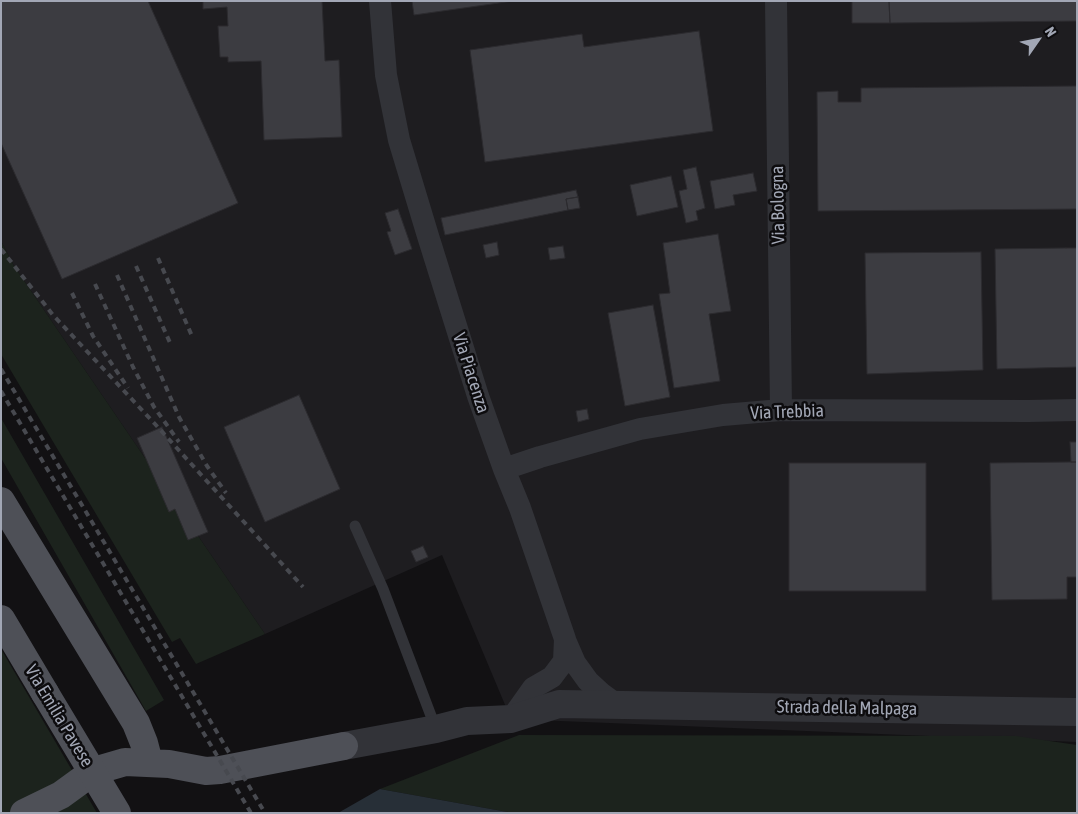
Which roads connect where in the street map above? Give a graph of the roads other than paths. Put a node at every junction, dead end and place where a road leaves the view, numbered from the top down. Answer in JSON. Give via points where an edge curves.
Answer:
{"nodes":[{"id":1,"x":380,"y":1,"type":"edge"},
{"id":2,"x":776,"y":1,"type":"edge"},
{"id":3,"x":781,"y":410,"type":"junction"},
{"id":4,"x":1077,"y":410,"type":"edge"},
{"id":5,"x":504,"y":470,"type":"junction"},
{"id":6,"x":1,"y":501,"type":"edge"},
{"id":7,"x":355,"y":526,"type":"dead end"},
{"id":8,"x":1,"y":619,"type":"edge"},
{"id":9,"x":565,"y":639,"type":"junction"},
{"id":10,"x":616,"y":704,"type":"junction"},
{"id":11,"x":1077,"y":712,"type":"edge"},
{"id":12,"x":511,"y":719,"type":"junction"},
{"id":13,"x":436,"y":729,"type":"junction"},
{"id":14,"x":344,"y":746,"type":"joint"},
{"id":15,"x":149,"y":762,"type":"junction"},
{"id":16,"x":24,"y":813,"type":"edge"},
{"id":17,"x":117,"y":813,"type":"edge"}],
"edges":[{"from":1,"to":5,"type":"street","name":"Via Piacenza","via":[[386,75],[399,140]]},
{"from":2,"to":3,"type":"street","name":"Via Bologna"},
{"from":3,"to":4,"type":"street","name":"Via Trebbia"},
{"from":3,"to":5,"type":"street","name":"Via Trebbia","via":[[640,429]]},
{"from":5,"to":9,"type":"street","name":"Via Piacenza"},
{"from":6,"to":15,"type":"main road","via":[[136,723]]},
{"from":7,"to":13,"type":"lane","via":[[383,589]]},
{"from":8,"to":17,"type":"main road","name":"Via Emilia Pavese","bridge":true},
{"from":9,"to":10,"type":"street","via":[[575,663],[588,681]]},
{"from":9,"to":12,"type":"street","name":"Via Piacenza","via":[[564,661],[552,677],[533,688]]},
{"from":10,"to":11,"type":"street","name":"Strada della Malpaga"},
{"from":10,"to":12,"type":"street","name":"Strada della Malpaga","via":[[559,704]]},
{"from":12,"to":13,"type":"street","name":"Strada della Malpaga","via":[[467,721]]},
{"from":13,"to":14,"type":"street","name":"Strada della Malpaga"},
{"from":14,"to":15,"type":"main road","via":[[220,770],[206,771]]},
{"from":15,"to":16,"type":"main road","via":[[125,762],[94,770],[61,795]]}]}
